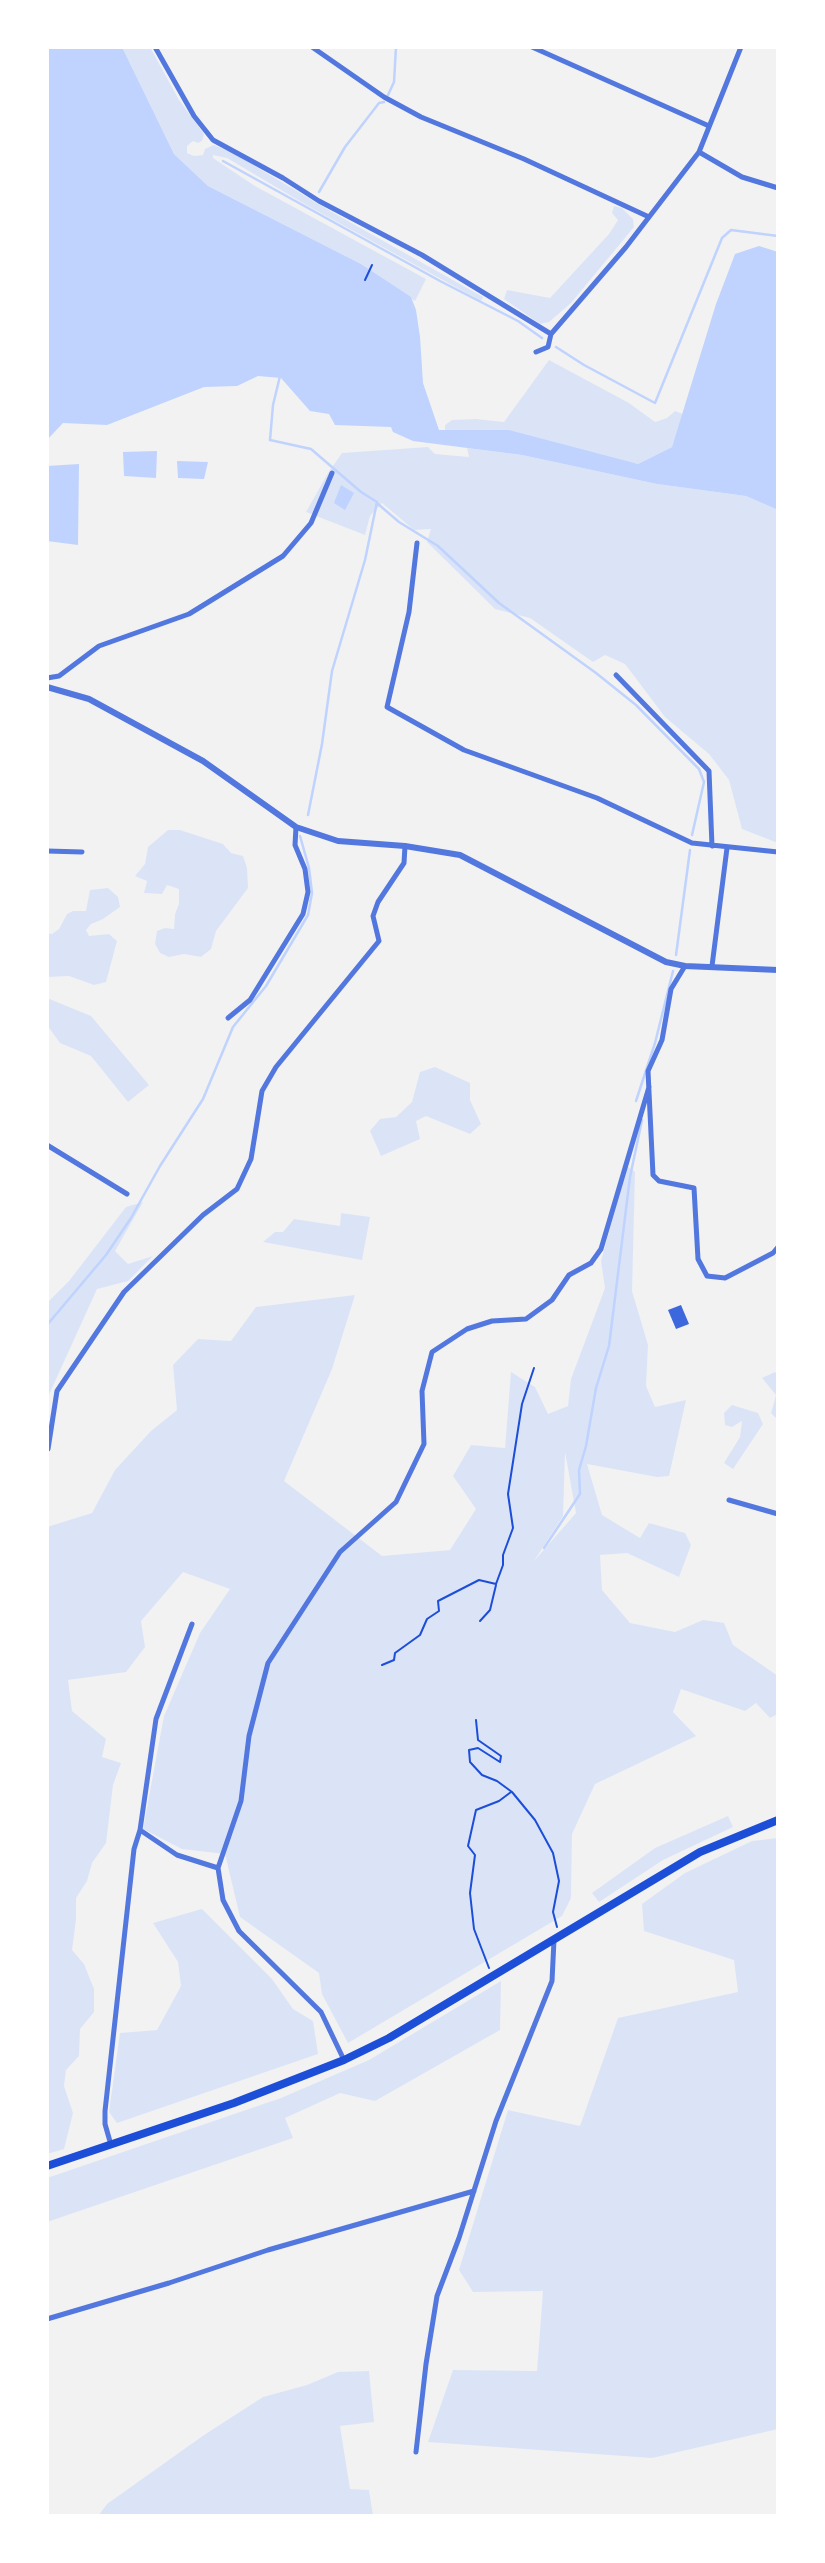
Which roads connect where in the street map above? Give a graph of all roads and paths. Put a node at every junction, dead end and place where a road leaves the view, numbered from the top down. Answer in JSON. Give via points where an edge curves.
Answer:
{"nodes":[{"id":1,"x":155,"y":47,"type":"edge"},
{"id":2,"x":312,"y":47,"type":"edge"},
{"id":3,"x":532,"y":47,"type":"edge"},
{"id":4,"x":741,"y":47,"type":"edge"},
{"id":5,"x":709,"y":126,"type":"junction"},
{"id":6,"x":699,"y":152,"type":"junction"},
{"id":7,"x":778,"y":188,"type":"edge"},
{"id":8,"x":649,"y":217,"type":"junction"},
{"id":9,"x":372,"y":265,"type":"dead end"},
{"id":10,"x":365,"y":280,"type":"dead end"},
{"id":11,"x":551,"y":334,"type":"junction"},
{"id":12,"x":536,"y":352,"type":"dead end"},
{"id":13,"x":332,"y":473,"type":"dead end"},
{"id":14,"x":417,"y":543,"type":"dead end"},
{"id":15,"x":616,"y":675,"type":"dead end"},
{"id":16,"x":47,"y":678,"type":"edge"},
{"id":17,"x":47,"y":687,"type":"edge"},
{"id":18,"x":296,"y":827,"type":"junction"},
{"id":19,"x":405,"y":846,"type":"junction"},
{"id":20,"x":712,"y":846,"type":"junction"},
{"id":21,"x":727,"y":848,"type":"junction"},
{"id":22,"x":47,"y":851,"type":"edge"},
{"id":23,"x":82,"y":852,"type":"dead end"},
{"id":24,"x":778,"y":852,"type":"edge"},
{"id":25,"x":712,"y":965,"type":"junction"},
{"id":26,"x":685,"y":966,"type":"junction"},
{"id":27,"x":778,"y":970,"type":"edge"},
{"id":28,"x":228,"y":1018,"type":"dead end"},
{"id":29,"x":649,"y":1087,"type":"junction"},
{"id":30,"x":47,"y":1145,"type":"edge"},
{"id":31,"x":127,"y":1194,"type":"dead end"},
{"id":32,"x":778,"y":1247,"type":"edge"},
{"id":33,"x":534,"y":1368,"type":"dead end"},
{"id":34,"x":48,"y":1449,"type":"edge"},
{"id":35,"x":729,"y":1500,"type":"dead end"},
{"id":36,"x":778,"y":1514,"type":"edge"},
{"id":37,"x":496,"y":1584,"type":"junction"},
{"id":38,"x":480,"y":1621,"type":"dead end"},
{"id":39,"x":191,"y":1624,"type":"dead end"},
{"id":40,"x":382,"y":1665,"type":"dead end"},
{"id":41,"x":476,"y":1720,"type":"dead end"},
{"id":42,"x":512,"y":1792,"type":"junction"},
{"id":43,"x":778,"y":1820,"type":"edge"},
{"id":44,"x":139,"y":1830,"type":"junction"},
{"id":45,"x":218,"y":1868,"type":"junction"},
{"id":46,"x":557,"y":1938,"type":"junction"},
{"id":47,"x":492,"y":1977,"type":"junction"},
{"id":48,"x":344,"y":2060,"type":"junction"},
{"id":49,"x":111,"y":2145,"type":"junction"},
{"id":50,"x":47,"y":2166,"type":"edge"},
{"id":51,"x":474,"y":2191,"type":"junction"},
{"id":52,"x":47,"y":2319,"type":"edge"},
{"id":53,"x":416,"y":2452,"type":"dead end"}],
"edges":[{"from":1,"to":11,"type":"street","via":[[213,140]]},
{"from":2,"to":8,"type":"street","via":[[421,117]]},
{"from":3,"to":5,"type":"street"},
{"from":4,"to":5,"type":"street"},
{"from":5,"to":6,"type":"street"},
{"from":6,"to":7,"type":"street","via":[[742,177]]},
{"from":6,"to":8,"type":"street"},
{"from":8,"to":11,"type":"street"},
{"from":9,"to":10,"type":"path"},
{"from":11,"to":12,"type":"street","via":[[548,347]]},
{"from":13,"to":16,"type":"street","via":[[311,523],[283,556],[190,614],[99,646],[59,676]]},
{"from":14,"to":20,"type":"street","via":[[409,612],[387,707],[464,750],[597,798],[692,843]]},
{"from":15,"to":20,"type":"street","via":[[709,771]]},
{"from":17,"to":18,"type":"street","via":[[89,699],[203,761]]},
{"from":18,"to":19,"type":"street","via":[[338,841]]},
{"from":18,"to":28,"type":"street","via":[[295,845],[308,892],[303,914],[250,1000]]},
{"from":19,"to":26,"type":"street","via":[[460,855],[666,962]]},
{"from":19,"to":34,"type":"street","via":[[404,863],[377,902],[373,916],[379,942],[276,1067],[262,1091],[251,1159],[237,1189],[203,1215],[124,1292],[57,1391]]},
{"from":20,"to":21,"type":"street"},
{"from":21,"to":24,"type":"street"},
{"from":21,"to":25,"type":"street"},
{"from":22,"to":23,"type":"street"},
{"from":25,"to":26,"type":"street"},
{"from":25,"to":27,"type":"street"},
{"from":26,"to":29,"type":"street","via":[[671,989],[662,1040],[648,1071]]},
{"from":29,"to":32,"type":"street","via":[[653,1175],[659,1181],[694,1188],[698,1259],[707,1276],[725,1278]]},
{"from":29,"to":45,"type":"street","via":[[601,1250],[591,1263],[569,1275],[552,1300],[526,1319],[492,1321],[467,1329],[432,1352],[422,1391],[424,1444],[396,1502],[340,1552],[268,1662],[241,1801]]},
{"from":30,"to":31,"type":"street"},
{"from":33,"to":37,"type":"path","via":[[522,1404],[508,1494],[513,1528]]},
{"from":35,"to":36,"type":"street"},
{"from":37,"to":38,"type":"path","via":[[490,1610]]},
{"from":37,"to":40,"type":"path","via":[[479,1580],[438,1601],[439,1611],[427,1619],[420,1635],[395,1653],[394,1660]]},
{"from":39,"to":44,"type":"street","via":[[156,1719]]},
{"from":41,"to":42,"type":"path","via":[[478,1740],[501,1756],[500,1762],[478,1748],[469,1750],[470,1762]]},
{"from":42,"to":46,"type":"path","via":[[553,1853],[559,1881],[553,1912]]},
{"from":42,"to":47,"type":"path","via":[[475,1810],[468,1846],[475,1855],[470,1893],[474,1929]]},
{"from":43,"to":46,"type":"main road","via":[[700,1852]]},
{"from":44,"to":45,"type":"street","via":[[177,1855]]},
{"from":44,"to":49,"type":"street","via":[[105,2111]]},
{"from":45,"to":48,"type":"street","via":[[223,1900],[239,1931],[321,2012]]},
{"from":46,"to":47,"type":"main road"},
{"from":46,"to":51,"type":"street","via":[[552,1981],[496,2121]]},
{"from":47,"to":48,"type":"main road"},
{"from":48,"to":49,"type":"main road"},
{"from":49,"to":50,"type":"main road"},
{"from":51,"to":52,"type":"street"},
{"from":51,"to":53,"type":"street","via":[[437,2296]]}]}
